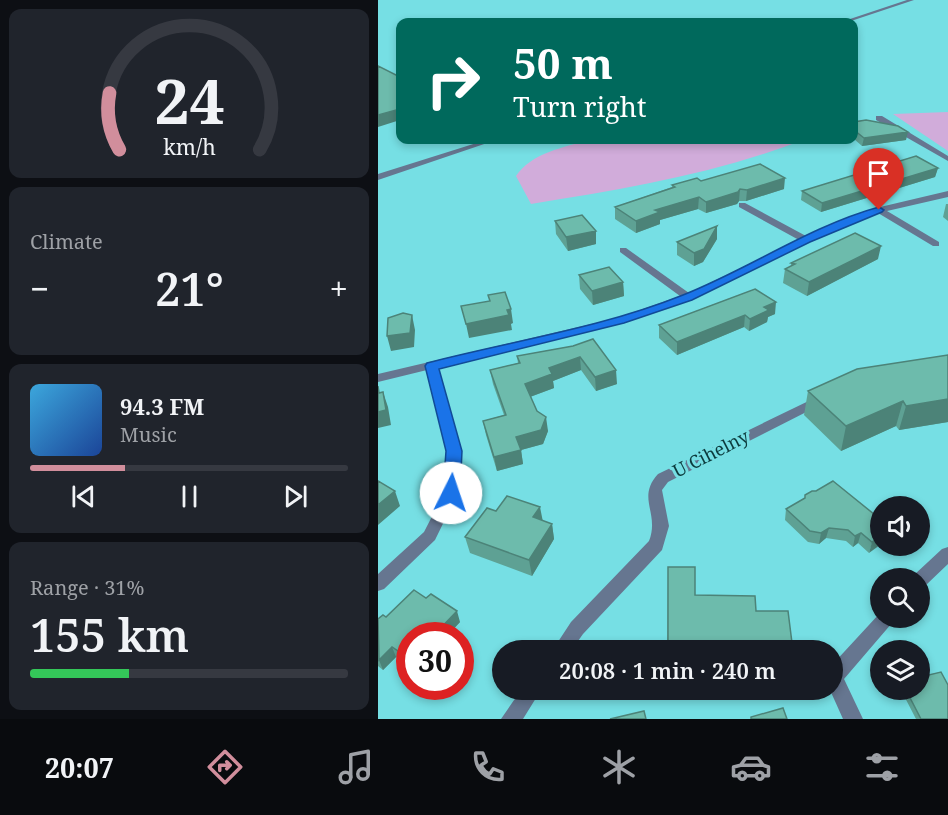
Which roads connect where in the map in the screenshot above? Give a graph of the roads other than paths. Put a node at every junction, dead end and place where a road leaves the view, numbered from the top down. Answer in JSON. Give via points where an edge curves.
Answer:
{"nodes":[{"id":1,"x":912,"y":0,"type":"edge"},
{"id":2,"x":856,"y":18,"type":"edge"},
{"id":3,"x":879,"y":118,"type":"dead end"},
{"id":4,"x":480,"y":144,"type":"edge"},
{"id":5,"x":948,"y":159,"type":"edge"},
{"id":6,"x":378,"y":177,"type":"edge"},
{"id":7,"x":948,"y":194,"type":"edge"},
{"id":8,"x":742,"y":205,"type":"edge"},
{"id":9,"x":879,"y":210,"type":"junction"},
{"id":10,"x":806,"y":240,"type":"junction"},
{"id":11,"x":936,"y":244,"type":"dead end"},
{"id":12,"x":623,"y":250,"type":"dead end"},
{"id":13,"x":688,"y":297,"type":"junction"},
{"id":14,"x":432,"y":366,"type":"junction"},
{"id":15,"x":378,"y":378,"type":"edge"},
{"id":16,"x":823,"y":398,"type":"edge"},
{"id":17,"x":948,"y":554,"type":"edge"},
{"id":18,"x":930,"y":571,"type":"edge"},
{"id":19,"x":378,"y":584,"type":"edge"},
{"id":20,"x":877,"y":628,"type":"edge"},
{"id":21,"x":569,"y":640,"type":"edge"},
{"id":22,"x":525,"y":700,"type":"edge"},
{"id":23,"x":511,"y":719,"type":"edge"},
{"id":24,"x":853,"y":719,"type":"edge"}],
"edges":[{"from":1,"to":2,"type":"street"},
{"from":3,"to":5,"type":"street"},
{"from":4,"to":6,"type":"street"},
{"from":7,"to":9,"type":"street"},
{"from":8,"to":10,"type":"street"},
{"from":9,"to":10,"type":"street"},
{"from":9,"to":11,"type":"street"},
{"from":10,"to":13,"type":"street"},
{"from":12,"to":13,"type":"street"},
{"from":13,"to":14,"type":"street","via":[[620,321]]},
{"from":14,"to":15,"type":"street"},
{"from":14,"to":19,"type":"street","via":[[454,451],[451,493],[430,536]]},
{"from":16,"to":21,"type":"street","name":"U Cihelny","via":[[656,484],[653,491],[661,528],[656,545]]},
{"from":17,"to":18,"type":"street"},
{"from":20,"to":24,"type":"street","via":[[834,676]]},
{"from":22,"to":23,"type":"street"}]}
